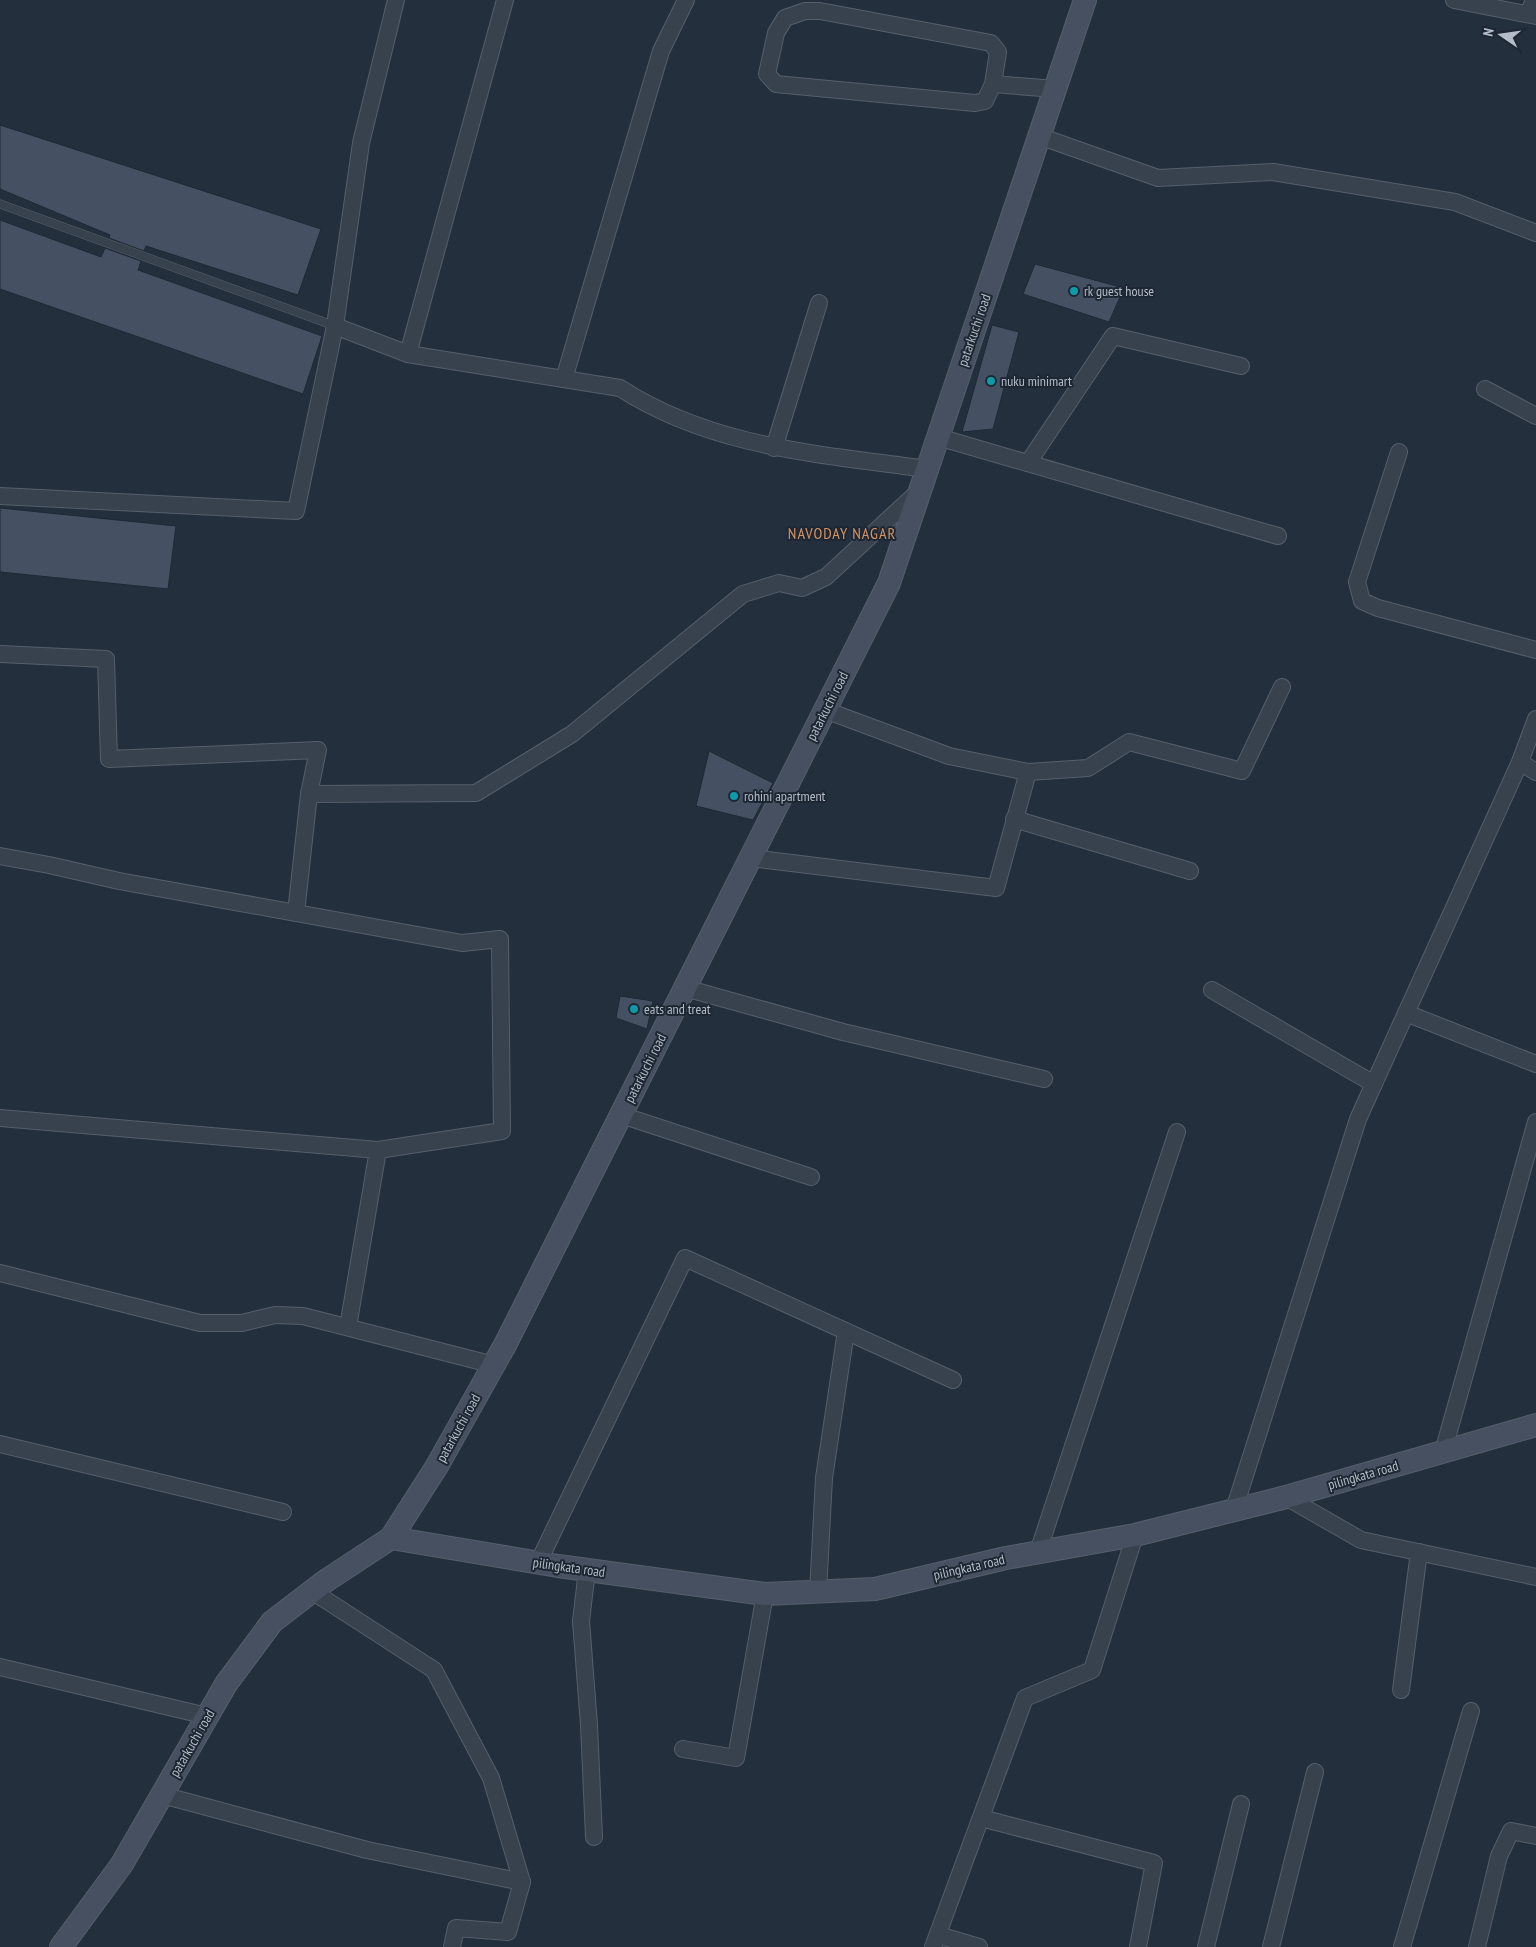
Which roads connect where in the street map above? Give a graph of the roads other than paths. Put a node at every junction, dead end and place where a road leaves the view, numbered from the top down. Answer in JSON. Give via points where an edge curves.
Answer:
{"nodes":[{"id":1,"x":396,"y":0,"type":"edge"},
{"id":2,"x":504,"y":0,"type":"edge"},
{"id":3,"x":686,"y":0,"type":"edge"},
{"id":4,"x":1085,"y":0,"type":"edge"},
{"id":5,"x":1454,"y":0,"type":"edge"},
{"id":6,"x":1533,"y":10,"type":"edge"},
{"id":7,"x":993,"y":84,"type":"junction"},
{"id":8,"x":1055,"y":89,"type":"junction"},
{"id":9,"x":1039,"y":136,"type":"junction"},
{"id":10,"x":0,"y":204,"type":"edge"},
{"id":11,"x":1536,"y":233,"type":"edge"},
{"id":12,"x":819,"y":304,"type":"dead end"},
{"id":13,"x":336,"y":326,"type":"junction"},
{"id":14,"x":408,"y":354,"type":"junction"},
{"id":15,"x":1241,"y":366,"type":"dead end"},
{"id":16,"x":564,"y":379,"type":"junction"},
{"id":17,"x":1486,"y":389,"type":"dead end"},
{"id":18,"x":1536,"y":416,"type":"edge"},
{"id":19,"x":938,"y":438,"type":"junction"},
{"id":20,"x":774,"y":448,"type":"junction"},
{"id":21,"x":1399,"y":452,"type":"dead end"},
{"id":22,"x":1028,"y":463,"type":"junction"},
{"id":23,"x":924,"y":479,"type":"junction"},
{"id":24,"x":0,"y":496,"type":"edge"},
{"id":25,"x":1278,"y":536,"type":"dead end"},
{"id":26,"x":1536,"y":650,"type":"edge"},
{"id":27,"x":0,"y":654,"type":"edge"},
{"id":28,"x":1282,"y":687,"type":"dead end"},
{"id":29,"x":825,"y":710,"type":"junction"},
{"id":30,"x":1536,"y":719,"type":"edge"},
{"id":31,"x":1520,"y":762,"type":"junction"},
{"id":32,"x":1028,"y":772,"type":"junction"},
{"id":33,"x":1536,"y":772,"type":"edge"},
{"id":34,"x":309,"y":794,"type":"junction"},
{"id":35,"x":1014,"y":819,"type":"junction"},
{"id":36,"x":0,"y":856,"type":"edge"},
{"id":37,"x":751,"y":858,"type":"junction"},
{"id":38,"x":1190,"y":871,"type":"dead end"},
{"id":39,"x":296,"y":913,"type":"junction"},
{"id":40,"x":685,"y":988,"type":"junction"},
{"id":41,"x":1212,"y":990,"type":"dead end"},
{"id":42,"x":1406,"y":1013,"type":"junction"},
{"id":43,"x":1536,"y":1064,"type":"edge"},
{"id":44,"x":1044,"y":1079,"type":"dead end"},
{"id":45,"x":1374,"y":1084,"type":"junction"},
{"id":46,"x":621,"y":1115,"type":"junction"},
{"id":47,"x":0,"y":1118,"type":"edge"},
{"id":48,"x":1536,"y":1122,"type":"edge"},
{"id":49,"x":1177,"y":1132,"type":"dead end"},
{"id":50,"x":378,"y":1150,"type":"junction"},
{"id":51,"x":811,"y":1177,"type":"dead end"},
{"id":52,"x":0,"y":1273,"type":"edge"},
{"id":53,"x":348,"y":1327,"type":"junction"},
{"id":54,"x":846,"y":1332,"type":"junction"},
{"id":55,"x":494,"y":1365,"type":"junction"},
{"id":56,"x":953,"y":1380,"type":"dead end"},
{"id":57,"x":1536,"y":1425,"type":"edge"},
{"id":58,"x":0,"y":1444,"type":"edge"},
{"id":59,"x":1443,"y":1452,"type":"junction"},
{"id":60,"x":1286,"y":1497,"type":"junction"},
{"id":61,"x":1234,"y":1510,"type":"junction"},
{"id":62,"x":283,"y":1512,"type":"dead end"},
{"id":63,"x":1135,"y":1535,"type":"junction"},
{"id":64,"x":391,"y":1538,"type":"junction"},
{"id":65,"x":1038,"y":1552,"type":"junction"},
{"id":66,"x":1419,"y":1552,"type":"junction"},
{"id":67,"x":538,"y":1563,"type":"junction"},
{"id":68,"x":588,"y":1570,"type":"junction"},
{"id":69,"x":1536,"y":1577,"type":"edge"},
{"id":70,"x":312,"y":1591,"type":"junction"},
{"id":71,"x":818,"y":1592,"type":"junction"},
{"id":72,"x":765,"y":1594,"type":"junction"},
{"id":73,"x":0,"y":1667,"type":"edge"},
{"id":74,"x":1401,"y":1690,"type":"dead end"},
{"id":75,"x":1471,"y":1711,"type":"dead end"},
{"id":76,"x":207,"y":1716,"type":"junction"},
{"id":77,"x":683,"y":1749,"type":"dead end"},
{"id":78,"x":1315,"y":1772,"type":"dead end"},
{"id":79,"x":162,"y":1795,"type":"junction"},
{"id":80,"x":1241,"y":1804,"type":"dead end"},
{"id":81,"x":981,"y":1818,"type":"junction"},
{"id":82,"x":1536,"y":1836,"type":"edge"},
{"id":83,"x":594,"y":1837,"type":"dead end"},
{"id":84,"x":522,"y":1882,"type":"junction"},
{"id":85,"x":936,"y":1941,"type":"edge"},
{"id":86,"x":61,"y":1947,"type":"edge"},
{"id":87,"x":452,"y":1947,"type":"edge"},
{"id":88,"x":979,"y":1947,"type":"edge"},
{"id":89,"x":1138,"y":1947,"type":"edge"},
{"id":90,"x":1206,"y":1947,"type":"edge"},
{"id":91,"x":1271,"y":1947,"type":"edge"},
{"id":92,"x":1402,"y":1947,"type":"edge"},
{"id":93,"x":1477,"y":1947,"type":"edge"}],
"edges":[{"from":1,"to":13,"type":"street","via":[[361,143]]},
{"from":2,"to":14,"type":"street"},
{"from":3,"to":16,"type":"street","via":[[661,51]]},
{"from":4,"to":8,"type":"street","name":"patarkuchi road"},
{"from":5,"to":6,"type":"street"},
{"from":7,"to":7,"type":"street","via":[[998,52],[991,43],[820,11],[805,11],[785,18],[776,33],[767,74],[776,84],[974,103],[985,101]]},
{"from":7,"to":8,"type":"street"},
{"from":8,"to":9,"type":"street","name":"patarkuchi road"},
{"from":9,"to":11,"type":"street","via":[[1158,178],[1273,172],[1455,202]]},
{"from":9,"to":19,"type":"street","name":"patarkuchi road"},
{"from":10,"to":13,"type":"lane"},
{"from":12,"to":20,"type":"street"},
{"from":13,"to":14,"type":"street"},
{"from":13,"to":24,"type":"street","via":[[296,511]]},
{"from":14,"to":16,"type":"street"},
{"from":15,"to":22,"type":"street","via":[[1113,336]]},
{"from":16,"to":20,"type":"street","via":[[620,388],[647,405],[706,430]]},
{"from":17,"to":18,"type":"street"},
{"from":19,"to":22,"type":"street"},
{"from":19,"to":23,"type":"street","name":"patarkuchi road"},
{"from":20,"to":23,"type":"street"},
{"from":21,"to":26,"type":"street","via":[[1357,582],[1362,601]]},
{"from":22,"to":25,"type":"street"},
{"from":23,"to":29,"type":"street","name":"patarkuchi road","via":[[889,583]]},
{"from":23,"to":34,"type":"street","via":[[826,578],[802,588],[779,583],[743,594],[572,734],[476,793]]},
{"from":27,"to":34,"type":"street","via":[[106,659],[109,759],[318,750]]},
{"from":28,"to":32,"type":"street","via":[[1242,771],[1129,742],[1088,768]]},
{"from":29,"to":32,"type":"street","via":[[950,756]]},
{"from":29,"to":37,"type":"street","name":"patarkuchi road"},
{"from":30,"to":31,"type":"street"},
{"from":31,"to":33,"type":"street"},
{"from":31,"to":42,"type":"street"},
{"from":32,"to":35,"type":"street"},
{"from":34,"to":39,"type":"street"},
{"from":35,"to":37,"type":"street","via":[[996,888]]},
{"from":35,"to":38,"type":"street"},
{"from":36,"to":39,"type":"street"},
{"from":37,"to":40,"type":"street","name":"patarkuchi road"},
{"from":39,"to":50,"type":"street","via":[[462,943],[500,939],[502,1131]]},
{"from":40,"to":44,"type":"street","via":[[844,1032]]},
{"from":40,"to":46,"type":"street","name":"patarkuchi road"},
{"from":41,"to":45,"type":"street"},
{"from":42,"to":43,"type":"street"},
{"from":42,"to":45,"type":"street"},
{"from":45,"to":61,"type":"street","via":[[1358,1119]]},
{"from":46,"to":51,"type":"street"},
{"from":46,"to":55,"type":"street","name":"patarkuchi road"},
{"from":47,"to":50,"type":"street"},
{"from":48,"to":59,"type":"street"},
{"from":49,"to":65,"type":"street"},
{"from":50,"to":53,"type":"street"},
{"from":52,"to":53,"type":"street","via":[[200,1323],[242,1323],[275,1315],[303,1316]]},
{"from":53,"to":55,"type":"street"},
{"from":54,"to":56,"type":"street"},
{"from":54,"to":67,"type":"street","via":[[685,1258]]},
{"from":54,"to":71,"type":"street","via":[[824,1478]]},
{"from":55,"to":64,"type":"street","name":"patarkuchi road","via":[[437,1466]]},
{"from":57,"to":59,"type":"street","name":"pilingkata road"},
{"from":58,"to":62,"type":"street"},
{"from":59,"to":60,"type":"street","name":"pilingkata road"},
{"from":60,"to":61,"type":"street","name":"pilingkata road"},
{"from":60,"to":66,"type":"street","via":[[1361,1540]]},
{"from":61,"to":63,"type":"street","name":"pilingkata road"},
{"from":63,"to":65,"type":"street","name":"pilingkata road"},
{"from":63,"to":81,"type":"street","via":[[1092,1670],[1025,1698]]},
{"from":64,"to":67,"type":"street","name":"pilingkata road"},
{"from":64,"to":70,"type":"street","name":"patarkuchi road"},
{"from":65,"to":71,"type":"street","name":"pilingkata road","via":[[875,1590]]},
{"from":66,"to":69,"type":"street"},
{"from":66,"to":74,"type":"street"},
{"from":67,"to":68,"type":"street","name":"pilingkata road"},
{"from":68,"to":72,"type":"street","name":"pilingkata road"},
{"from":68,"to":83,"type":"street","via":[[581,1621]]},
{"from":70,"to":76,"type":"street","name":"patarkuchi road","via":[[272,1622],[226,1684]]},
{"from":70,"to":84,"type":"street","via":[[434,1670],[491,1778]]},
{"from":71,"to":72,"type":"street","name":"pilingkata road"},
{"from":72,"to":77,"type":"street","via":[[736,1758]]},
{"from":73,"to":76,"type":"street"},
{"from":75,"to":92,"type":"street"},
{"from":76,"to":79,"type":"street","name":"patarkuchi road"},
{"from":78,"to":91,"type":"street"},
{"from":79,"to":84,"type":"street","via":[[367,1850]]},
{"from":79,"to":86,"type":"street","name":"patarkuchi road","via":[[122,1864]]},
{"from":80,"to":90,"type":"street"},
{"from":81,"to":85,"type":"street"},
{"from":81,"to":89,"type":"street","via":[[1154,1863]]},
{"from":82,"to":93,"type":"street","via":[[1511,1831],[1499,1856]]},
{"from":84,"to":87,"type":"street","via":[[508,1932],[456,1928]]},
{"from":85,"to":88,"type":"street"}]}
